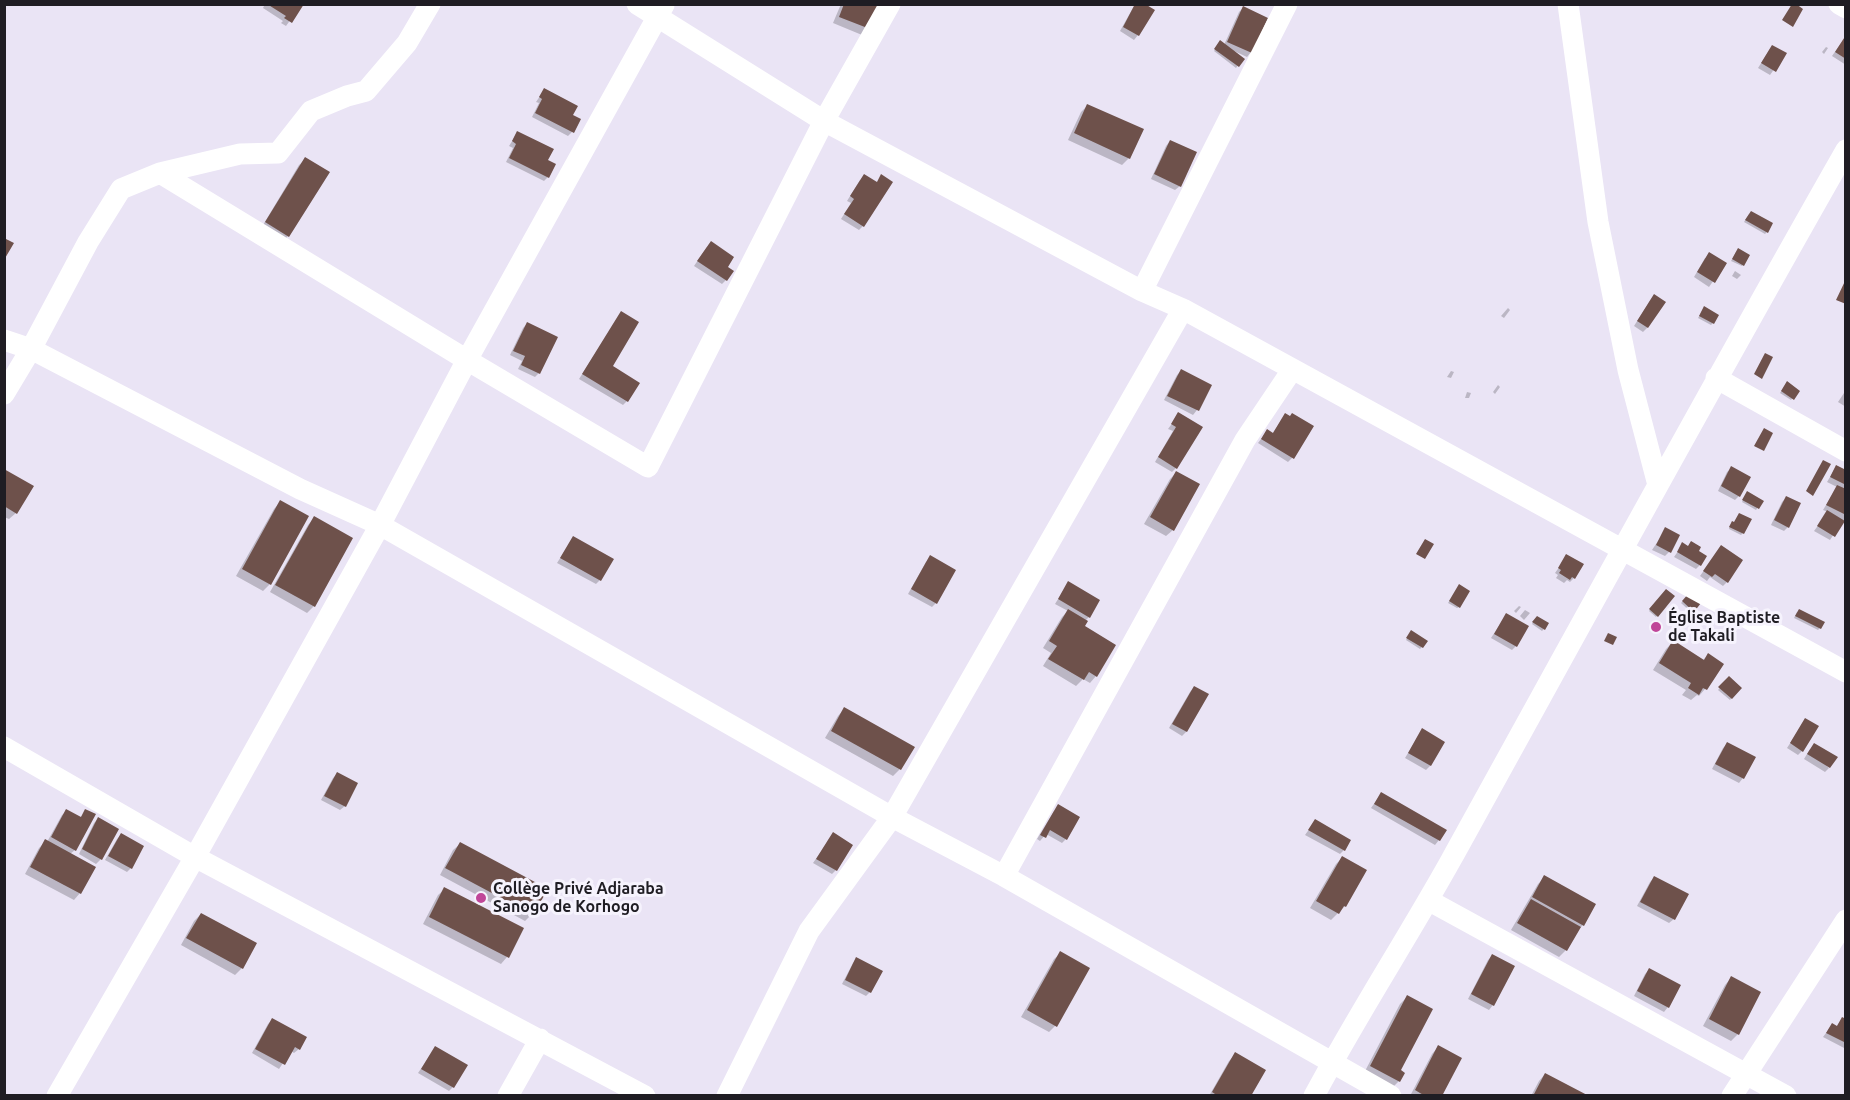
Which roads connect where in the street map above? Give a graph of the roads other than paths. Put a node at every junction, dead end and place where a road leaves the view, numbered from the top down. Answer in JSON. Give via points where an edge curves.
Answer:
{"nodes":[{"id":1,"x":430,"y":4,"type":"edge"},
{"id":2,"x":637,"y":4,"type":"edge"},
{"id":3,"x":890,"y":4,"type":"edge"},
{"id":4,"x":1287,"y":4,"type":"edge"},
{"id":5,"x":1568,"y":4,"type":"edge"},
{"id":6,"x":1839,"y":4,"type":"edge"},
{"id":7,"x":1845,"y":8,"type":"edge"},
{"id":8,"x":661,"y":11,"type":"edge"},
{"id":9,"x":824,"y":121,"type":"junction"},
{"id":10,"x":1845,"y":150,"type":"edge"},
{"id":11,"x":160,"y":173,"type":"junction"},
{"id":12,"x":1142,"y":291,"type":"junction"},
{"id":13,"x":1183,"y":309,"type":"junction"},
{"id":14,"x":4,"y":340,"type":"edge"},
{"id":15,"x":32,"y":349,"type":"junction"},
{"id":16,"x":467,"y":360,"type":"junction"},
{"id":17,"x":1292,"y":370,"type":"junction"},
{"id":18,"x":1716,"y":378,"type":"junction"},
{"id":19,"x":4,"y":394,"type":"edge"},
{"id":20,"x":1845,"y":451,"type":"edge"},
{"id":21,"x":1658,"y":485,"type":"junction"},
{"id":22,"x":380,"y":525,"type":"junction"},
{"id":23,"x":1622,"y":551,"type":"junction"},
{"id":24,"x":1845,"y":672,"type":"edge"},
{"id":25,"x":4,"y":747,"type":"edge"},
{"id":26,"x":892,"y":817,"type":"junction"},
{"id":27,"x":195,"y":856,"type":"junction"},
{"id":28,"x":1004,"y":876,"type":"junction"},
{"id":29,"x":1428,"y":900,"type":"junction"},
{"id":30,"x":1845,"y":920,"type":"edge"},
{"id":31,"x":540,"y":1040,"type":"junction"},
{"id":32,"x":1332,"y":1063,"type":"junction"},
{"id":33,"x":1746,"y":1073,"type":"junction"},
{"id":34,"x":57,"y":1095,"type":"edge"},
{"id":35,"x":508,"y":1095,"type":"edge"},
{"id":36,"x":645,"y":1095,"type":"edge"},
{"id":37,"x":728,"y":1095,"type":"edge"},
{"id":38,"x":1314,"y":1095,"type":"edge"},
{"id":39,"x":1391,"y":1095,"type":"edge"},
{"id":40,"x":1732,"y":1095,"type":"edge"},
{"id":41,"x":1786,"y":1095,"type":"edge"}],
"edges":[{"from":1,"to":11,"type":"street","via":[[407,43],[366,91],[311,111],[278,153],[240,154]]},
{"from":2,"to":8,"type":"street"},
{"from":3,"to":9,"type":"street"},
{"from":4,"to":12,"type":"street"},
{"from":5,"to":21,"type":"street","via":[[1598,222],[1628,370]]},
{"from":6,"to":7,"type":"street"},
{"from":8,"to":9,"type":"street"},
{"from":8,"to":16,"type":"street"},
{"from":9,"to":12,"type":"street"},
{"from":9,"to":16,"type":"street","via":[[648,467]]},
{"from":10,"to":18,"type":"street"},
{"from":11,"to":15,"type":"street","via":[[121,189],[88,242]]},
{"from":11,"to":16,"type":"street"},
{"from":12,"to":13,"type":"street"},
{"from":13,"to":17,"type":"street"},
{"from":13,"to":26,"type":"street"},
{"from":14,"to":15,"type":"street"},
{"from":15,"to":19,"type":"street"},
{"from":15,"to":22,"type":"street","via":[[300,489]]},
{"from":16,"to":22,"type":"street"},
{"from":17,"to":23,"type":"street"},
{"from":17,"to":28,"type":"street","via":[[1245,440]]},
{"from":18,"to":20,"type":"street"},
{"from":18,"to":21,"type":"street"},
{"from":21,"to":23,"type":"street"},
{"from":22,"to":26,"type":"street"},
{"from":22,"to":27,"type":"street"},
{"from":23,"to":24,"type":"street"},
{"from":23,"to":29,"type":"street"},
{"from":25,"to":27,"type":"street"},
{"from":26,"to":28,"type":"street"},
{"from":26,"to":37,"type":"street","via":[[809,931]]},
{"from":27,"to":31,"type":"street"},
{"from":27,"to":34,"type":"street"},
{"from":28,"to":32,"type":"street"},
{"from":29,"to":32,"type":"street"},
{"from":29,"to":33,"type":"street"},
{"from":30,"to":33,"type":"street"},
{"from":31,"to":35,"type":"street"},
{"from":31,"to":36,"type":"street"},
{"from":32,"to":38,"type":"street"},
{"from":32,"to":39,"type":"street"},
{"from":33,"to":40,"type":"street"},
{"from":33,"to":41,"type":"street"}]}
